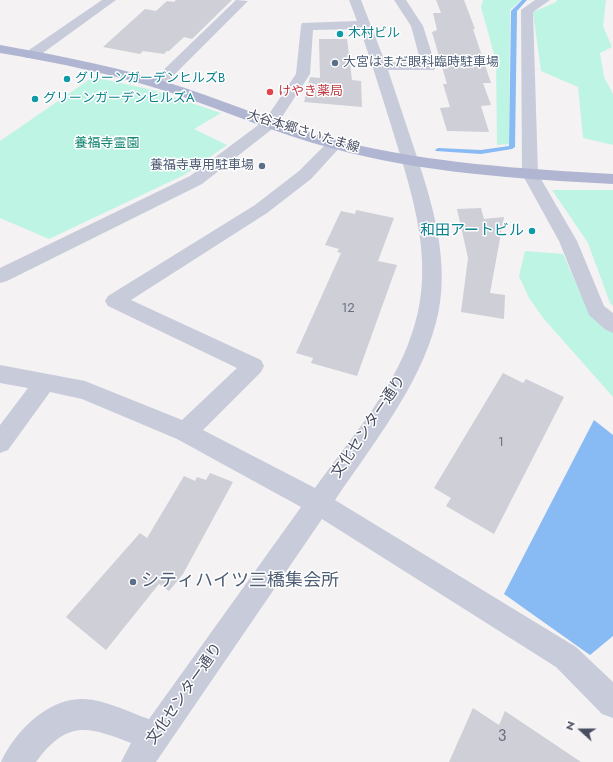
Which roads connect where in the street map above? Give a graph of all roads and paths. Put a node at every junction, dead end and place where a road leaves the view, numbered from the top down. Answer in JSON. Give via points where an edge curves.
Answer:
{"nodes":[{"id":1,"x":110,"y":0,"type":"edge"},
{"id":2,"x":242,"y":0,"type":"edge"},
{"id":3,"x":355,"y":0,"type":"edge"},
{"id":4,"x":400,"y":0,"type":"edge"},
{"id":5,"x":544,"y":0,"type":"edge"},
{"id":6,"x":365,"y":25,"type":"junction"},
{"id":7,"x":0,"y":49,"type":"edge"},
{"id":8,"x":31,"y":55,"type":"junction"},
{"id":9,"x":379,"y":66,"type":"junction"},
{"id":10,"x":157,"y":84,"type":"junction"},
{"id":11,"x":271,"y":123,"type":"junction"},
{"id":12,"x":335,"y":144,"type":"junction"},
{"id":13,"x":410,"y":160,"type":"junction"},
{"id":14,"x":530,"y":174,"type":"junction"},
{"id":15,"x":613,"y":179,"type":"edge"},
{"id":16,"x":0,"y":276,"type":"edge"},
{"id":17,"x":613,"y":325,"type":"edge"},
{"id":18,"x":0,"y":374,"type":"edge"},
{"id":19,"x":45,"y":382,"type":"junction"},
{"id":20,"x":184,"y":432,"type":"junction"},
{"id":21,"x":0,"y":443,"type":"edge"},
{"id":22,"x":318,"y":503,"type":"junction"},
{"id":23,"x":613,"y":703,"type":"edge"},
{"id":24,"x":155,"y":737,"type":"junction"},
{"id":25,"x":17,"y":762,"type":"edge"},
{"id":26,"x":137,"y":762,"type":"edge"}],
"edges":[{"from":1,"to":8,"type":"street"},
{"from":2,"to":10,"type":"street"},
{"from":3,"to":6,"type":"street","name":"文化センター通り"},
{"from":4,"to":9,"type":"street","via":[[417,26],[429,67]]},
{"from":5,"to":14,"type":"street","via":[[528,10]]},
{"from":6,"to":9,"type":"street","name":"文化センター通り"},
{"from":6,"to":11,"type":"street","via":[[307,26],[303,74]]},
{"from":7,"to":8,"type":"main road","name":"大谷本郷さいたま線"},
{"from":8,"to":10,"type":"main road","name":"大谷本郷さいたま線"},
{"from":9,"to":13,"type":"street","name":"文化センター通り"},
{"from":10,"to":11,"type":"main road","name":"大谷本郷さいたま線"},
{"from":11,"to":12,"type":"main road","name":"大谷本郷さいたま線"},
{"from":11,"to":16,"type":"street","via":[[196,180]]},
{"from":12,"to":13,"type":"main road","name":"大谷本郷さいたま線"},
{"from":12,"to":20,"type":"street","via":[[304,176],[262,209],[115,301],[253,366]]},
{"from":13,"to":14,"type":"main road","name":"大谷本郷さいたま線"},
{"from":13,"to":22,"type":"street","name":"文化センター通り","via":[[431,238],[432,293],[426,323],[402,381]]},
{"from":14,"to":15,"type":"main road","name":"大谷本郷さいたま線"},
{"from":14,"to":17,"type":"street","via":[[568,241],[596,310]]},
{"from":18,"to":19,"type":"street"},
{"from":19,"to":20,"type":"street","via":[[85,390]]},
{"from":19,"to":21,"type":"street"},
{"from":20,"to":22,"type":"street"},
{"from":22,"to":23,"type":"street","via":[[566,657]]},
{"from":22,"to":24,"type":"street","name":"文化センター通り"},
{"from":24,"to":25,"type":"street","via":[[100,718],[79,714],[62,718],[41,732]]},
{"from":24,"to":26,"type":"street","name":"文化センター通り"}]}
